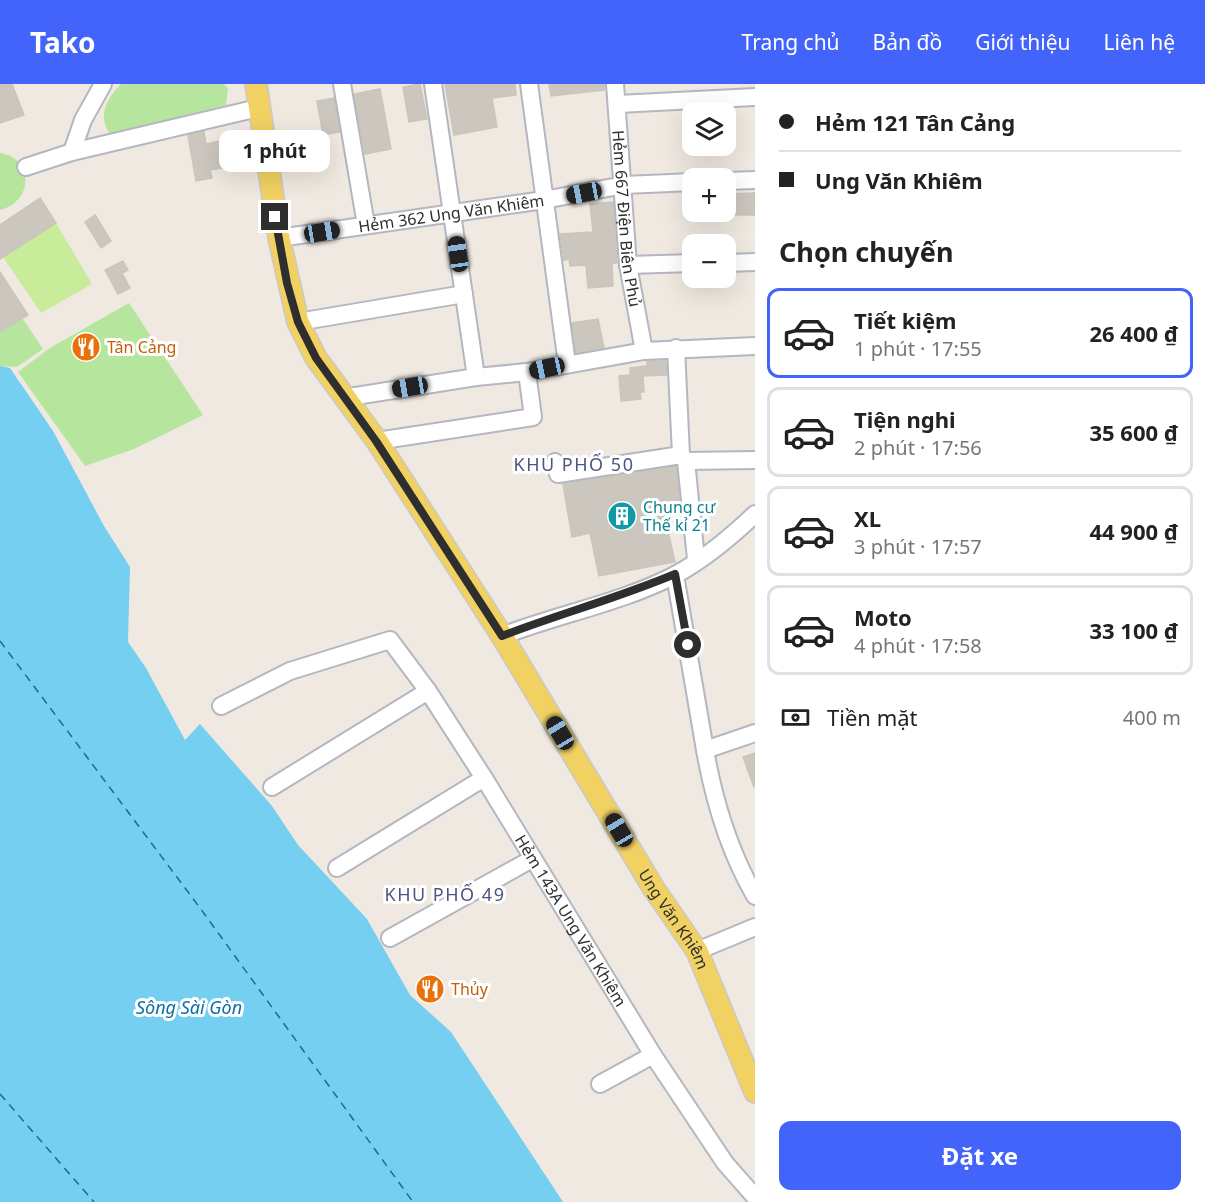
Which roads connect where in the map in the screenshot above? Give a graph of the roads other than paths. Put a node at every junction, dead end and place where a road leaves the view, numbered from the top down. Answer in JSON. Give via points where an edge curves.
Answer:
{"nodes":[{"id":1,"x":103,"y":84,"type":"edge"},
{"id":2,"x":342,"y":84,"type":"edge"},
{"id":3,"x":433,"y":84,"type":"edge"},
{"id":4,"x":529,"y":84,"type":"edge"},
{"id":5,"x":615,"y":84,"type":"edge"},
{"id":6,"x":254,"y":92,"type":"edge"},
{"id":7,"x":755,"y":97,"type":"edge"},
{"id":8,"x":618,"y":104,"type":"junction"},
{"id":9,"x":72,"y":152,"type":"junction"},
{"id":10,"x":26,"y":167,"type":"dead end"},
{"id":11,"x":755,"y":180,"type":"edge"},
{"id":12,"x":736,"y":181,"type":"edge"},
{"id":13,"x":682,"y":182,"type":"edge"},
{"id":14,"x":624,"y":185,"type":"junction"},
{"id":15,"x":544,"y":200,"type":"junction"},
{"id":16,"x":453,"y":213,"type":"junction"},
{"id":17,"x":366,"y":225,"type":"junction"},
{"id":18,"x":279,"y":238,"type":"junction"},
{"id":19,"x":755,"y":262,"type":"edge"},
{"id":20,"x":682,"y":263,"type":"edge"},
{"id":21,"x":736,"y":263,"type":"edge"},
{"id":22,"x":628,"y":265,"type":"junction"},
{"id":23,"x":464,"y":294,"type":"junction"},
{"id":24,"x":298,"y":322,"type":"junction"},
{"id":25,"x":755,"y":346,"type":"edge"},
{"id":26,"x":676,"y":348,"type":"junction"},
{"id":27,"x":644,"y":351,"type":"junction"},
{"id":28,"x":567,"y":364,"type":"junction"},
{"id":29,"x":527,"y":372,"type":"junction"},
{"id":30,"x":476,"y":377,"type":"junction"},
{"id":31,"x":343,"y":398,"type":"junction"},
{"id":32,"x":376,"y":441,"type":"junction"},
{"id":33,"x":683,"y":458,"type":"junction"},
{"id":34,"x":755,"y":460,"type":"edge"},
{"id":35,"x":555,"y":462,"type":"dead end"},
{"id":36,"x":755,"y":514,"type":"edge"},
{"id":37,"x":696,"y":560,"type":"junction"},
{"id":38,"x":675,"y":574,"type":"junction"},
{"id":39,"x":502,"y":636,"type":"junction"},
{"id":40,"x":428,"y":691,"type":"junction"},
{"id":41,"x":221,"y":706,"type":"dead end"},
{"id":42,"x":755,"y":733,"type":"edge"},
{"id":43,"x":705,"y":750,"type":"junction"},
{"id":44,"x":484,"y":778,"type":"junction"},
{"id":45,"x":272,"y":787,"type":"dead end"},
{"id":46,"x":532,"y":859,"type":"junction"},
{"id":47,"x":337,"y":868,"type":"dead end"},
{"id":48,"x":755,"y":896,"type":"edge"},
{"id":49,"x":755,"y":927,"type":"edge"},
{"id":50,"x":390,"y":938,"type":"dead end"},
{"id":51,"x":697,"y":951,"type":"junction"},
{"id":52,"x":653,"y":1055,"type":"junction"},
{"id":53,"x":600,"y":1084,"type":"dead end"},
{"id":54,"x":755,"y":1092,"type":"edge"},
{"id":55,"x":755,"y":1197,"type":"edge"}],
"edges":[{"from":1,"to":9,"type":"street","via":[[83,120]]},
{"from":2,"to":17,"type":"street"},
{"from":3,"to":16,"type":"street"},
{"from":4,"to":15,"type":"street"},
{"from":5,"to":8,"type":"street","name":"Hẻm 667 Điện Biên Phủ"},
{"from":6,"to":9,"type":"street"},
{"from":6,"to":18,"type":"main road","name":"Ung Văn Khiêm"},
{"from":7,"to":8,"type":"street"},
{"from":8,"to":14,"type":"street","name":"Hẻm 667 Điện Biên Phủ"},
{"from":9,"to":10,"type":"street"},
{"from":11,"to":12,"type":"street"},
{"from":13,"to":14,"type":"street","name":"Hẻm 362 Ung Văn Khiêm"},
{"from":14,"to":15,"type":"street","name":"Hẻm 362 Ung Văn Khiêm"},
{"from":14,"to":22,"type":"street","name":"Hẻm 667 Điện Biên Phủ"},
{"from":15,"to":16,"type":"street","name":"Hẻm 362 Ung Văn Khiêm"},
{"from":15,"to":28,"type":"street"},
{"from":16,"to":17,"type":"street","name":"Hẻm 362 Ung Văn Khiêm"},
{"from":16,"to":23,"type":"street"},
{"from":17,"to":18,"type":"street","name":"Hẻm 362 Ung Văn Khiêm"},
{"from":18,"to":24,"type":"main road","name":"Ung Văn Khiêm"},
{"from":19,"to":21,"type":"street"},
{"from":20,"to":22,"type":"street"},
{"from":22,"to":27,"type":"street","name":"Hẻm 667 Điện Biên Phủ"},
{"from":23,"to":24,"type":"street"},
{"from":23,"to":30,"type":"street"},
{"from":24,"to":31,"type":"main road","name":"Ung Văn Khiêm"},
{"from":25,"to":26,"type":"street"},
{"from":26,"to":27,"type":"street"},
{"from":26,"to":33,"type":"street"},
{"from":27,"to":28,"type":"street"},
{"from":28,"to":29,"type":"street"},
{"from":29,"to":30,"type":"street"},
{"from":29,"to":32,"type":"street","via":[[533,417]]},
{"from":30,"to":31,"type":"street"},
{"from":31,"to":32,"type":"main road","name":"Ung Văn Khiêm"},
{"from":32,"to":39,"type":"main road","name":"Ung Văn Khiêm"},
{"from":33,"to":34,"type":"street"},
{"from":33,"to":35,"type":"street","via":[[558,474]]},
{"from":33,"to":37,"type":"street"},
{"from":36,"to":37,"type":"street"},
{"from":37,"to":38,"type":"street"},
{"from":38,"to":39,"type":"street","via":[[624,596]]},
{"from":38,"to":43,"type":"street"},
{"from":39,"to":51,"type":"main road","name":"Ung Văn Khiêm","via":[[654,888]]},
{"from":40,"to":41,"type":"street","name":"Hẻm 143A Ung Văn Khiêm","via":[[390,640],[290,671]]},
{"from":40,"to":44,"type":"street","name":"Hẻm 143A Ung Văn Khiêm"},
{"from":40,"to":45,"type":"street"},
{"from":42,"to":43,"type":"street"},
{"from":43,"to":48,"type":"street","via":[[719,811],[740,869]]},
{"from":44,"to":46,"type":"street","name":"Hẻm 143A Ung Văn Khiêm"},
{"from":44,"to":47,"type":"street"},
{"from":46,"to":50,"type":"street"},
{"from":46,"to":52,"type":"street","name":"Hẻm 143A Ung Văn Khiêm"},
{"from":49,"to":51,"type":"street"},
{"from":51,"to":54,"type":"main road","name":"Ung Văn Khiêm"},
{"from":52,"to":53,"type":"street"},
{"from":52,"to":55,"type":"street","name":"Hẻm 143A Ung Văn Khiêm","via":[[725,1162]]}]}
